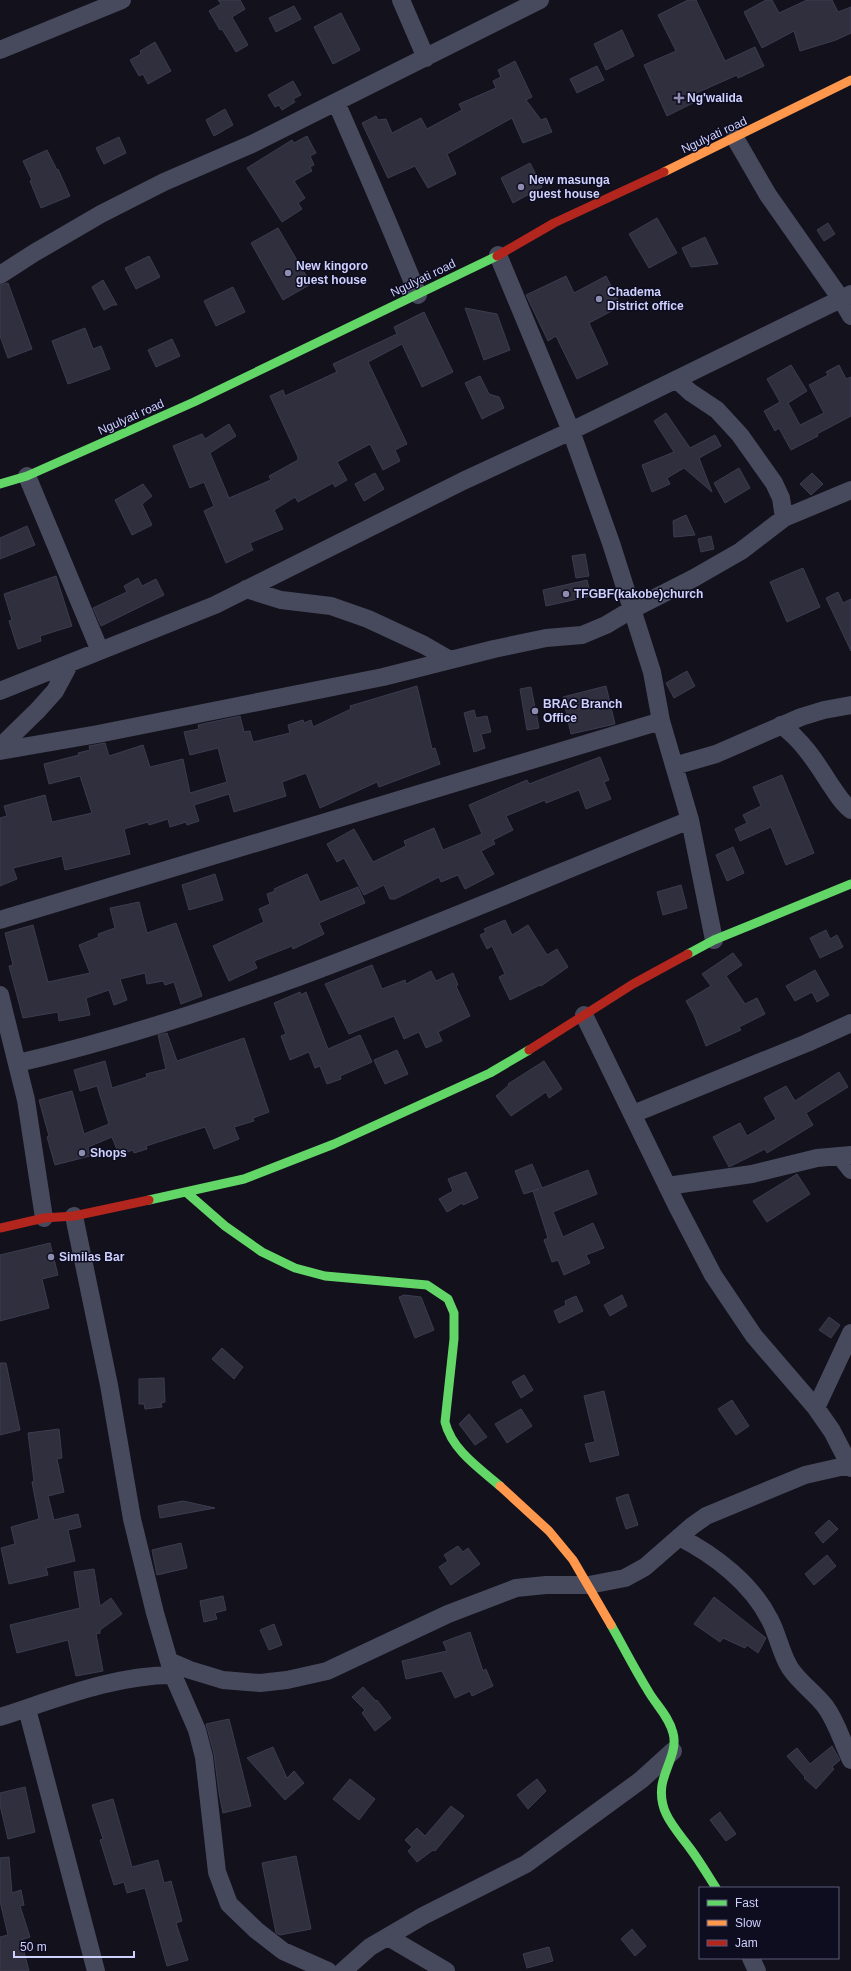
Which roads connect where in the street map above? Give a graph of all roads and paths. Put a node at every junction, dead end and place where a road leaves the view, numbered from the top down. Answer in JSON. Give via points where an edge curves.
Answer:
{"nodes":[{"id":1,"x":122,"y":0,"type":"edge"},
{"id":2,"x":401,"y":0,"type":"edge"},
{"id":3,"x":540,"y":0,"type":"edge"},
{"id":4,"x":0,"y":50,"type":"edge"},
{"id":5,"x":426,"y":58,"type":"junction"},
{"id":6,"x":851,"y":80,"type":"edge"},
{"id":7,"x":336,"y":102,"type":"junction"},
{"id":8,"x":735,"y":138,"type":"junction"},
{"id":9,"x":498,"y":255,"type":"junction"},
{"id":10,"x":0,"y":275,"type":"edge"},
{"id":11,"x":418,"y":295,"type":"junction"},
{"id":12,"x":846,"y":297,"type":"edge"},
{"id":13,"x":851,"y":316,"type":"edge"},
{"id":14,"x":677,"y":380,"type":"junction"},
{"id":15,"x":572,"y":431,"type":"junction"},
{"id":16,"x":27,"y":476,"type":"junction"},
{"id":17,"x":0,"y":484,"type":"edge"},
{"id":18,"x":851,"y":490,"type":"edge"},
{"id":19,"x":784,"y":518,"type":"junction"},
{"id":20,"x":246,"y":589,"type":"junction"},
{"id":21,"x":631,"y":610,"type":"junction"},
{"id":22,"x":100,"y":651,"type":"junction"},
{"id":23,"x":450,"y":660,"type":"junction"},
{"id":24,"x":70,"y":663,"type":"junction"},
{"id":25,"x":0,"y":691,"type":"edge"},
{"id":26,"x":851,"y":705,"type":"edge"},
{"id":27,"x":661,"y":721,"type":"junction"},
{"id":28,"x":781,"y":725,"type":"junction"},
{"id":29,"x":0,"y":747,"type":"edge"},
{"id":30,"x":0,"y":752,"type":"edge"},
{"id":31,"x":674,"y":766,"type":"junction"},
{"id":32,"x":851,"y":810,"type":"edge"},
{"id":33,"x":690,"y":820,"type":"junction"},
{"id":34,"x":851,"y":884,"type":"edge"},
{"id":35,"x":0,"y":920,"type":"edge"},
{"id":36,"x":714,"y":940,"type":"junction"},
{"id":37,"x":0,"y":995,"type":"edge"},
{"id":38,"x":584,"y":1015,"type":"junction"},
{"id":39,"x":851,"y":1023,"type":"edge"},
{"id":40,"x":18,"y":1063,"type":"junction"},
{"id":41,"x":632,"y":1114,"type":"junction"},
{"id":42,"x":845,"y":1156,"type":"edge"},
{"id":43,"x":851,"y":1170,"type":"edge"},
{"id":44,"x":667,"y":1186,"type":"junction"},
{"id":45,"x":186,"y":1192,"type":"junction"},
{"id":46,"x":74,"y":1216,"type":"junction"},
{"id":47,"x":44,"y":1218,"type":"junction"},
{"id":48,"x":0,"y":1228,"type":"edge"},
{"id":49,"x":851,"y":1332,"type":"edge"},
{"id":50,"x":816,"y":1408,"type":"junction"},
{"id":51,"x":850,"y":1467,"type":"edge"},
{"id":52,"x":679,"y":1537,"type":"junction"},
{"id":53,"x":589,"y":1585,"type":"junction"},
{"id":54,"x":171,"y":1668,"type":"junction"},
{"id":55,"x":27,"y":1709,"type":"junction"},
{"id":56,"x":0,"y":1716,"type":"edge"},
{"id":57,"x":674,"y":1751,"type":"junction"},
{"id":58,"x":851,"y":1760,"type":"edge"},
{"id":59,"x":715,"y":1887,"type":"edge"},
{"id":60,"x":388,"y":1937,"type":"junction"},
{"id":61,"x":751,"y":1959,"type":"edge"},
{"id":62,"x":96,"y":1971,"type":"edge"},
{"id":63,"x":328,"y":1971,"type":"edge"},
{"id":64,"x":343,"y":1971,"type":"edge"},
{"id":65,"x":446,"y":1971,"type":"edge"},
{"id":66,"x":757,"y":1971,"type":"edge"}],
"edges":[{"from":1,"to":4,"type":"street"},
{"from":2,"to":5,"type":"street"},
{"from":3,"to":5,"type":"street"},
{"from":5,"to":7,"type":"street"},
{"from":6,"to":8,"type":"street","name":"Ngulyati road"},
{"from":7,"to":10,"type":"street","via":[[101,214]]},
{"from":7,"to":11,"type":"street"},
{"from":8,"to":9,"type":"street","name":"Ngulyati road","via":[[554,223]]},
{"from":8,"to":12,"type":"street","via":[[768,195]]},
{"from":9,"to":11,"type":"street","name":"Ngulyati road"},
{"from":9,"to":15,"type":"street"},
{"from":11,"to":16,"type":"street","name":"Ngulyati road","via":[[194,402]]},
{"from":12,"to":13,"type":"street"},
{"from":12,"to":14,"type":"street"},
{"from":14,"to":15,"type":"street"},
{"from":14,"to":19,"type":"street","via":[[717,410],[740,435],[774,483],[781,498]]},
{"from":15,"to":20,"type":"street","via":[[463,481]]},
{"from":15,"to":21,"type":"street"},
{"from":16,"to":17,"type":"street","name":"Ngulyati road"},
{"from":16,"to":22,"type":"street"},
{"from":18,"to":19,"type":"street"},
{"from":19,"to":21,"type":"street","via":[[741,551]]},
{"from":20,"to":22,"type":"street","via":[[215,605]]},
{"from":20,"to":23,"type":"street","via":[[282,600],[331,606],[368,619]]},
{"from":21,"to":23,"type":"street","via":[[582,635],[546,638]]},
{"from":21,"to":27,"type":"street","via":[[652,672]]},
{"from":22,"to":24,"type":"street"},
{"from":23,"to":30,"type":"street","via":[[375,679]]},
{"from":24,"to":25,"type":"street"},
{"from":24,"to":29,"type":"street","via":[[55,691]]},
{"from":26,"to":28,"type":"street","via":[[824,710]]},
{"from":27,"to":31,"type":"street"},
{"from":27,"to":35,"type":"street"},
{"from":28,"to":31,"type":"street","via":[[716,754]]},
{"from":28,"to":32,"type":"street","via":[[795,735],[841,802]]},
{"from":31,"to":33,"type":"street"},
{"from":33,"to":36,"type":"street"},
{"from":33,"to":40,"type":"street","via":[[364,953],[194,1013],[83,1048]]},
{"from":34,"to":36,"type":"street"},
{"from":36,"to":38,"type":"street","via":[[633,984]]},
{"from":37,"to":40,"type":"street"},
{"from":38,"to":41,"type":"street"},
{"from":38,"to":45,"type":"street","via":[[490,1073],[334,1144],[244,1180]]},
{"from":39,"to":41,"type":"street"},
{"from":40,"to":47,"type":"street"},
{"from":41,"to":44,"type":"street"},
{"from":42,"to":43,"type":"street"},
{"from":42,"to":44,"type":"street","via":[[817,1158],[752,1174]]},
{"from":44,"to":50,"type":"street","via":[[712,1276],[754,1336]]},
{"from":45,"to":46,"type":"street"},
{"from":45,"to":53,"type":"street","via":[[225,1226],[262,1252],[295,1268],[325,1276],[427,1285],[448,1299],[454,1313],[446,1422],[448,1434],[468,1459],[549,1531],[573,1560]]},
{"from":46,"to":47,"type":"street"},
{"from":46,"to":54,"type":"street","via":[[109,1385],[132,1519]]},
{"from":47,"to":48,"type":"street"},
{"from":49,"to":50,"type":"street"},
{"from":50,"to":51,"type":"street","via":[[832,1431]]},
{"from":51,"to":52,"type":"street","via":[[805,1474],[706,1516]]},
{"from":52,"to":53,"type":"street","via":[[645,1567],[625,1578]]},
{"from":52,"to":58,"type":"street","via":[[721,1564],[754,1596],[770,1619],[788,1665],[796,1677],[825,1706],[835,1722]]},
{"from":53,"to":54,"type":"street","via":[[516,1588],[448,1614],[327,1671],[287,1680],[260,1683],[222,1680],[190,1670]]},
{"from":53,"to":57,"type":"street","via":[[647,1690],[670,1722],[674,1735]]},
{"from":54,"to":55,"type":"street","via":[[104,1684]]},
{"from":54,"to":63,"type":"street","via":[[204,1757],[217,1872],[229,1904],[256,1930],[283,1950]]},
{"from":55,"to":56,"type":"street"},
{"from":55,"to":62,"type":"street"},
{"from":57,"to":59,"type":"street","via":[[668,1762],[662,1786],[662,1805],[671,1824]]},
{"from":57,"to":60,"type":"street","via":[[641,1780],[526,1864],[423,1916]]},
{"from":60,"to":64,"type":"street","via":[[370,1947]]},
{"from":60,"to":65,"type":"street"},
{"from":61,"to":66,"type":"street"}]}
